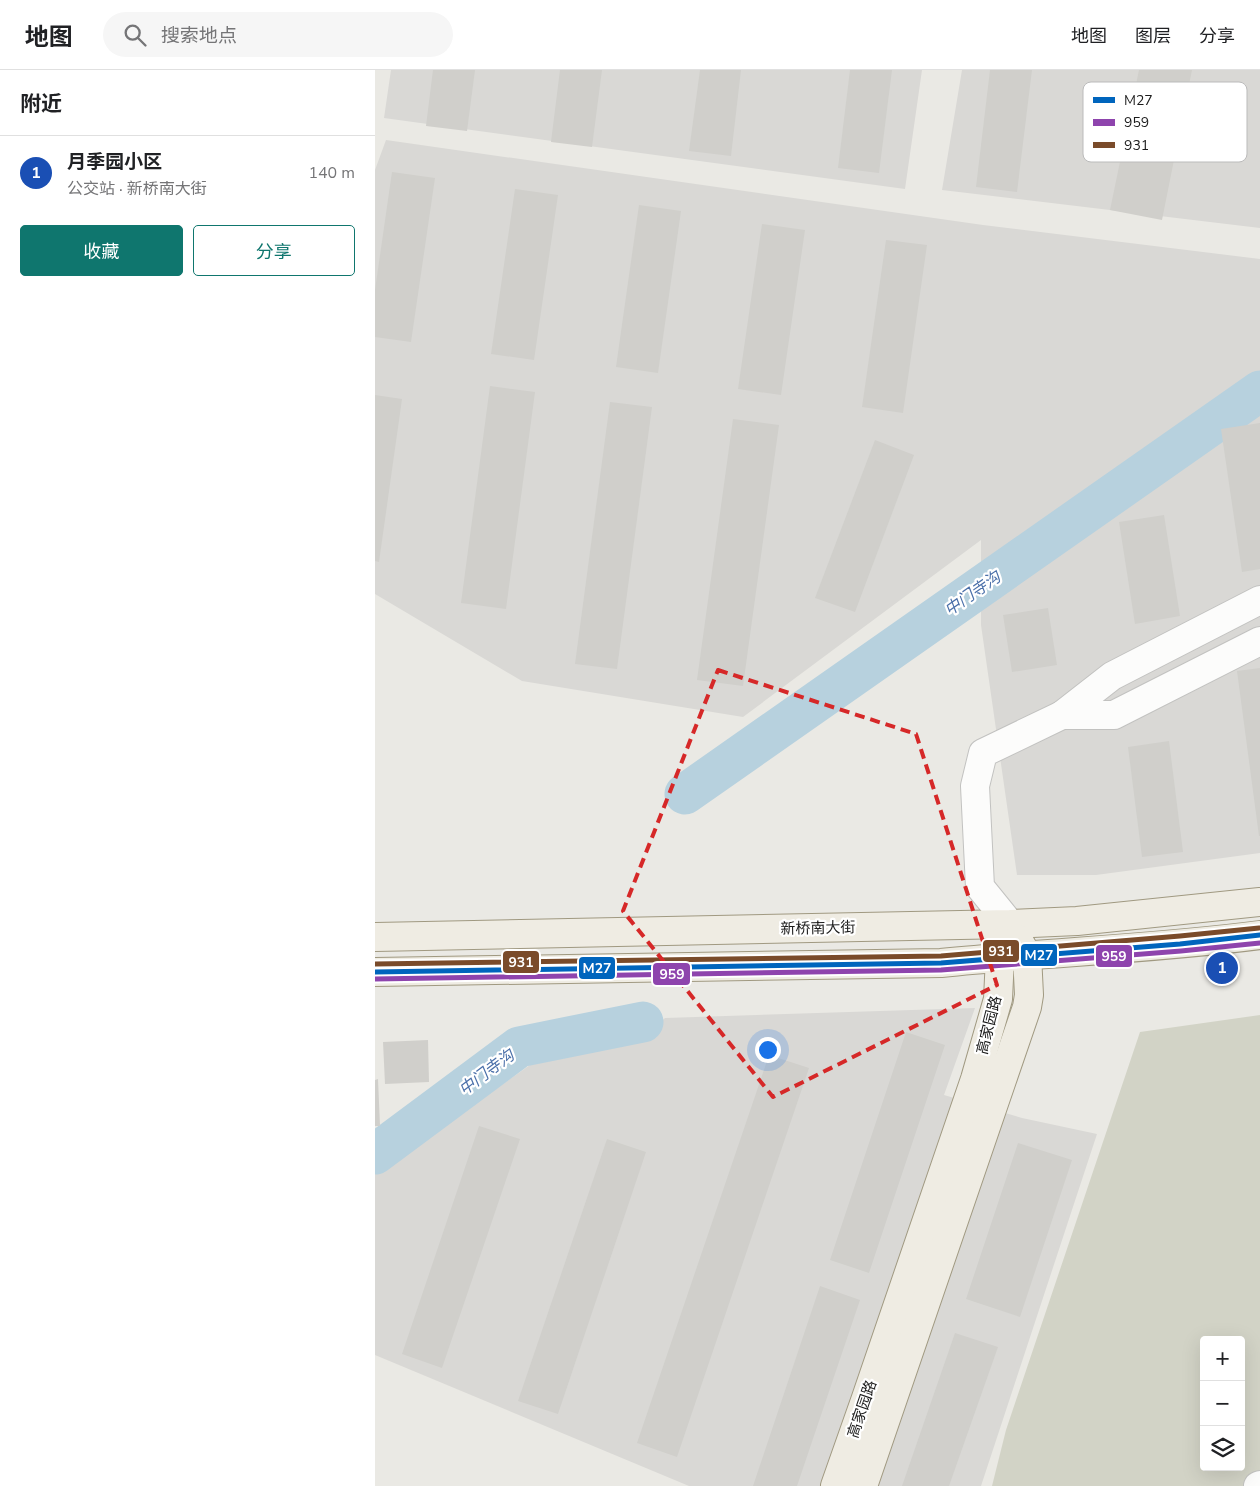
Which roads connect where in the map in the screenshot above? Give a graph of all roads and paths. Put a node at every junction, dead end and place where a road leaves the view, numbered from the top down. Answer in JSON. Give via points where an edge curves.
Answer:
{"nodes":[{"id":1,"x":1260,"y":600,"type":"edge"},
{"id":2,"x":1260,"y":641,"type":"edge"},
{"id":3,"x":1062,"y":716,"type":"junction"},
{"id":4,"x":1260,"y":902,"type":"edge"},
{"id":5,"x":1010,"y":924,"type":"junction"},
{"id":6,"x":1260,"y":935,"type":"edge"},
{"id":7,"x":375,"y":937,"type":"edge"},
{"id":8,"x":1027,"y":954,"type":"junction"},
{"id":9,"x":1000,"y":957,"type":"junction"},
{"id":10,"x":375,"y":972,"type":"edge"},
{"id":11,"x":835,"y":1486,"type":"edge"},
{"id":12,"x":863,"y":1486,"type":"edge"}],
"edges":[{"from":1,"to":3,"type":"street","via":[[1112,676]]},
{"from":2,"to":3,"type":"street","via":[[1114,715]]},
{"from":3,"to":5,"type":"street","via":[[983,753],[975,786],[981,887]]},
{"from":4,"to":5,"type":"main road","name":"新桥南大街","via":[[1077,921]]},
{"from":5,"to":7,"type":"main road","name":"新桥南大街"},
{"from":5,"to":8,"type":"main road","name":"高家园路"},
{"from":5,"to":9,"type":"main road","name":"高家园路"},
{"from":6,"to":8,"type":"main road"},
{"from":8,"to":9,"type":"main road"},
{"from":8,"to":12,"type":"main road","name":"高家园路","via":[[1027,1007]]},
{"from":9,"to":10,"type":"main road","via":[[941,963]]},
{"from":9,"to":11,"type":"main road","name":"高家园路","via":[[998,1000],[975,1079]]}]}
